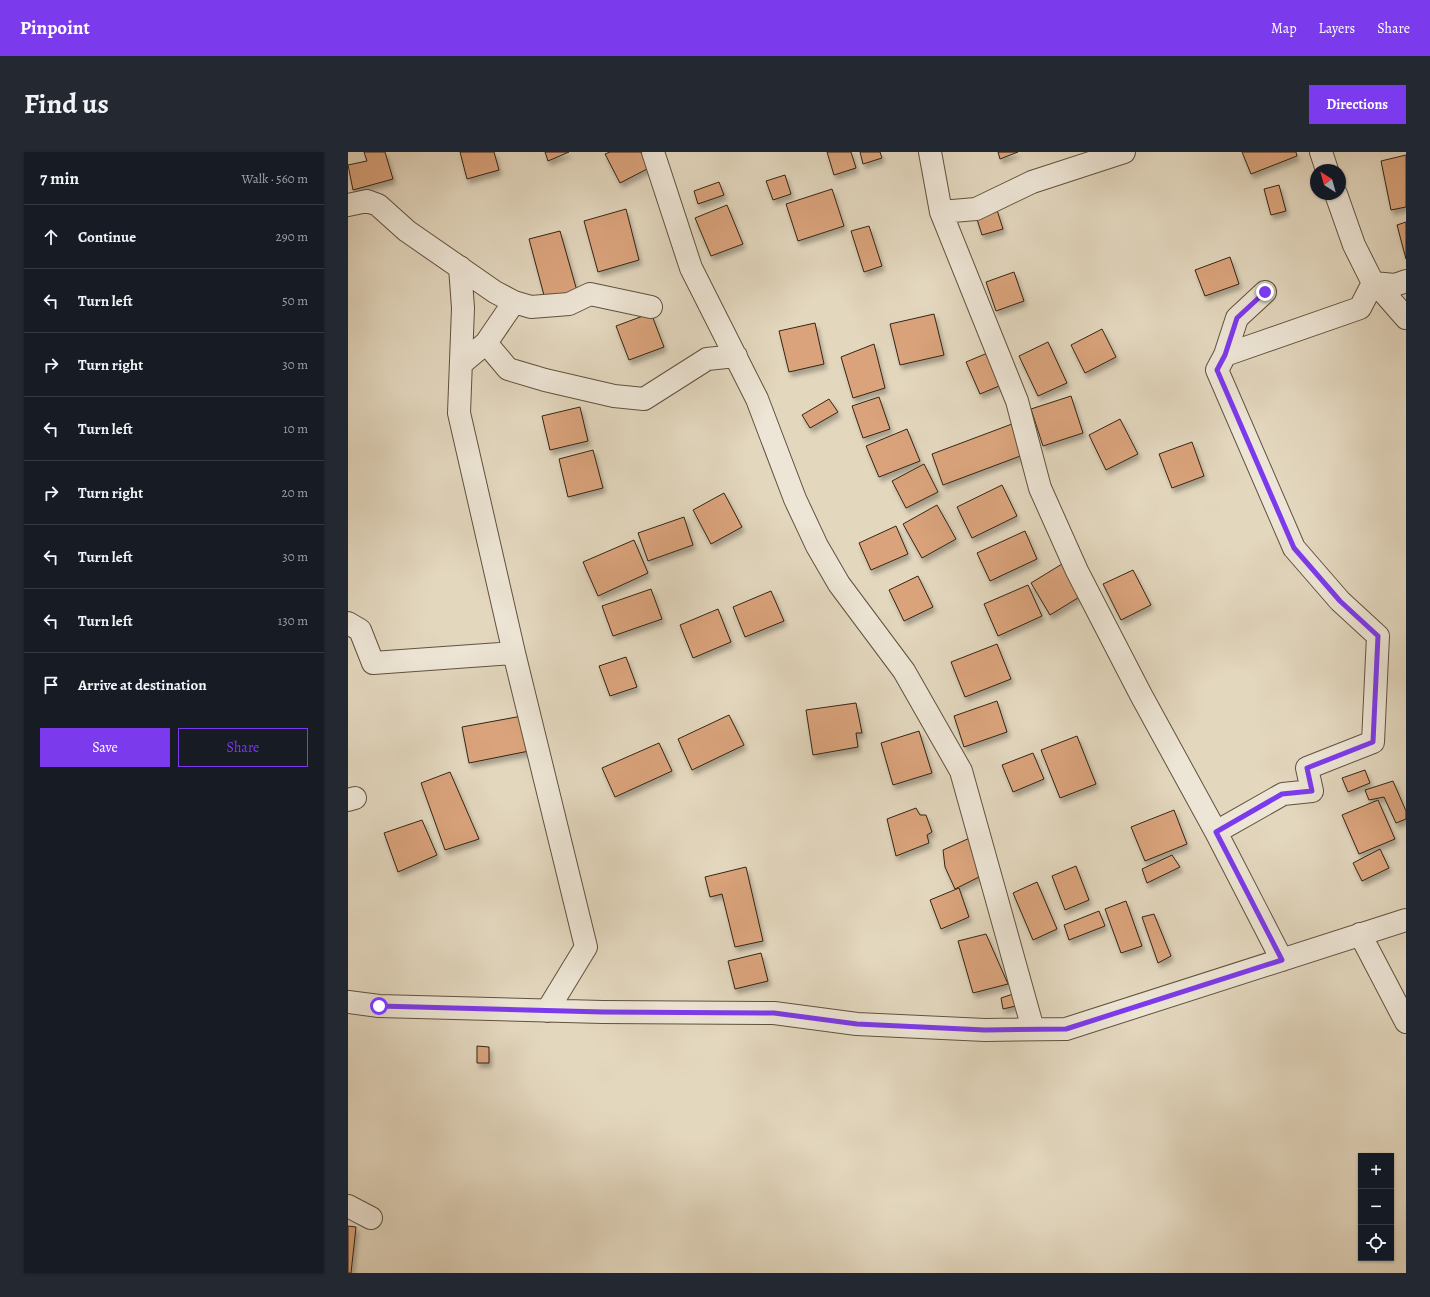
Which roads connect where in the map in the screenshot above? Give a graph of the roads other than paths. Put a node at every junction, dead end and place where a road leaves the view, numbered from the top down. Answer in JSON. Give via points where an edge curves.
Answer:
{"nodes":[{"id":1,"x":653,"y":152,"type":"edge"},
{"id":2,"x":930,"y":152,"type":"edge"},
{"id":3,"x":1124,"y":152,"type":"edge"},
{"id":4,"x":1320,"y":152,"type":"edge"},
{"id":5,"x":1325,"y":164,"type":"edge"},
{"id":6,"x":1338,"y":200,"type":"edge"},
{"id":7,"x":348,"y":205,"type":"edge"},
{"id":8,"x":941,"y":212,"type":"junction"},
{"id":9,"x":460,"y":267,"type":"junction"},
{"id":10,"x":1406,"y":282,"type":"edge"},
{"id":11,"x":1373,"y":283,"type":"junction"},
{"id":12,"x":1265,"y":292,"type":"dead end"},
{"id":13,"x":514,"y":302,"type":"junction"},
{"id":14,"x":651,"y":306,"type":"dead end"},
{"id":15,"x":1406,"y":318,"type":"edge"},
{"id":16,"x":486,"y":344,"type":"junction"},
{"id":17,"x":1225,"y":355,"type":"junction"},
{"id":18,"x":736,"y":356,"type":"junction"},
{"id":19,"x":462,"y":363,"type":"junction"},
{"id":20,"x":348,"y":623,"type":"edge"},
{"id":21,"x":514,"y":653,"type":"junction"},
{"id":22,"x":1216,"y":832,"type":"junction"},
{"id":23,"x":1406,"y":920,"type":"edge"},
{"id":24,"x":1360,"y":934,"type":"junction"},
{"id":25,"x":1282,"y":960,"type":"junction"},
{"id":26,"x":348,"y":1002,"type":"edge"},
{"id":27,"x":547,"y":1011,"type":"junction"},
{"id":28,"x":1406,"y":1022,"type":"edge"},
{"id":29,"x":1034,"y":1029,"type":"junction"},
{"id":30,"x":348,"y":1206,"type":"edge"},
{"id":31,"x":371,"y":1218,"type":"dead end"}],
"edges":[{"from":1,"to":18,"type":"street","via":[[691,268]]},
{"from":2,"to":8,"type":"street"},
{"from":3,"to":8,"type":"street","via":[[1032,182],[976,209]]},
{"from":4,"to":5,"type":"street"},
{"from":6,"to":11,"type":"street","via":[[1354,245]]},
{"from":7,"to":9,"type":"street","via":[[367,201],[378,205],[407,231]]},
{"from":8,"to":22,"type":"street","via":[[1017,401],[1046,502],[1077,571]]},
{"from":9,"to":13,"type":"street"},
{"from":9,"to":19,"type":"street","via":[[463,308]]},
{"from":10,"to":11,"type":"street","via":[[1394,285]]},
{"from":11,"to":15,"type":"street"},
{"from":11,"to":17,"type":"street","via":[[1360,308]]},
{"from":12,"to":17,"type":"street","via":[[1237,318]]},
{"from":13,"to":14,"type":"street","via":[[531,307],[569,304],[590,294]]},
{"from":13,"to":16,"type":"street"},
{"from":16,"to":18,"type":"street","via":[[508,368],[591,391],[644,399],[707,359]]},
{"from":16,"to":19,"type":"street"},
{"from":17,"to":22,"type":"street","via":[[1217,370],[1294,548],[1340,601],[1378,636],[1373,742],[1307,768],[1312,791],[1282,794]]},
{"from":18,"to":29,"type":"street","via":[[757,398],[795,499],[818,546],[839,584],[904,671],[961,770]]},
{"from":19,"to":21,"type":"street","via":[[459,413]]},
{"from":20,"to":21,"type":"street","via":[[360,630],[373,663]]},
{"from":21,"to":27,"type":"street","via":[[586,947]]},
{"from":22,"to":25,"type":"street"},
{"from":23,"to":24,"type":"street"},
{"from":24,"to":25,"type":"street"},
{"from":24,"to":28,"type":"street"},
{"from":25,"to":29,"type":"street","via":[[1066,1029]]},
{"from":26,"to":27,"type":"street","via":[[379,1006]]},
{"from":27,"to":29,"type":"street","via":[[774,1013],[857,1024],[985,1030]]},
{"from":30,"to":31,"type":"street"}]}
